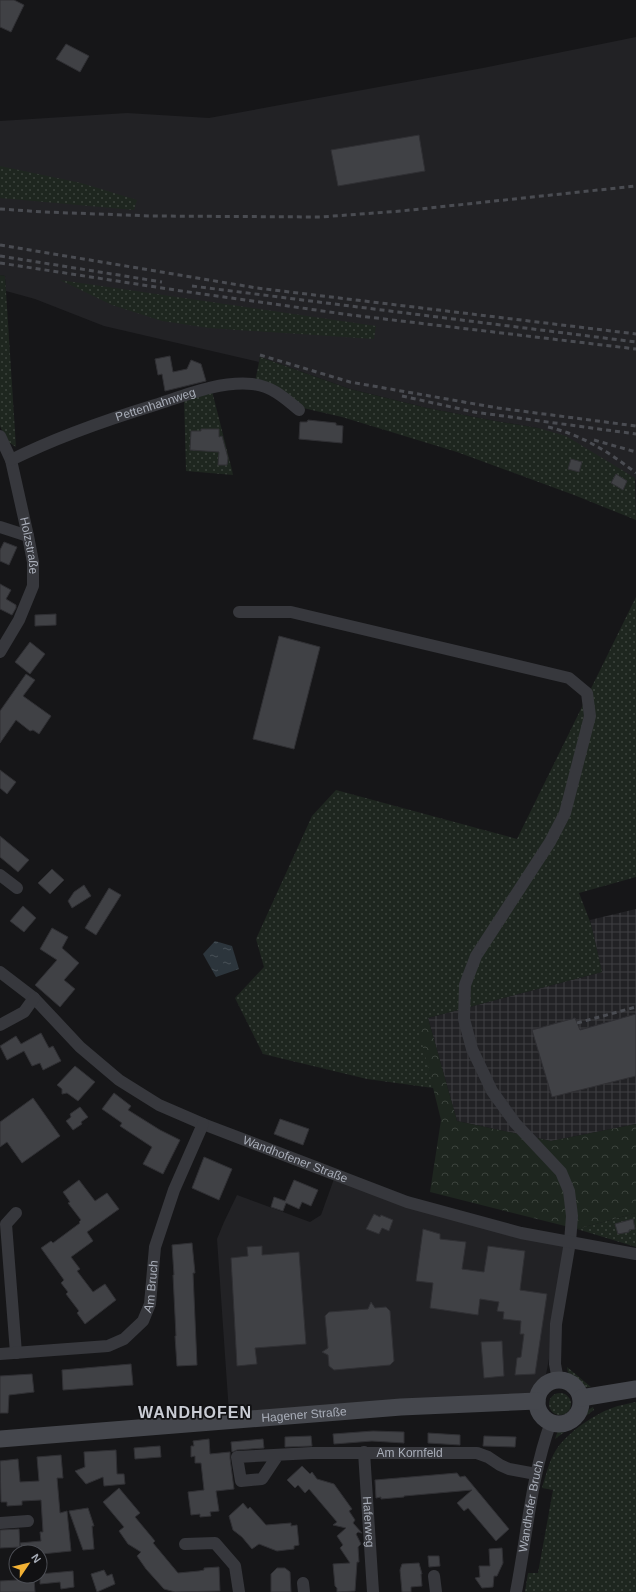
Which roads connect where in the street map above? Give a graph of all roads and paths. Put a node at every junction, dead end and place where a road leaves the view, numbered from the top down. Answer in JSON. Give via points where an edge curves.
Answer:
{"nodes":[{"id":1,"x":299,"y":410,"type":"dead end"},
{"id":2,"x":0,"y":436,"type":"edge"},
{"id":3,"x":11,"y":460,"type":"junction"},
{"id":4,"x":0,"y":527,"type":"edge"},
{"id":5,"x":28,"y":536,"type":"junction"},
{"id":6,"x":239,"y":612,"type":"dead end"},
{"id":7,"x":0,"y":652,"type":"edge"},
{"id":8,"x":0,"y":875,"type":"edge"},
{"id":9,"x":17,"y":888,"type":"dead end"},
{"id":10,"x":0,"y":972,"type":"edge"},
{"id":11,"x":34,"y":998,"type":"junction"},
{"id":12,"x":0,"y":1025,"type":"edge"},
{"id":13,"x":203,"y":1124,"type":"junction"},
{"id":14,"x":16,"y":1213,"type":"dead end"},
{"id":15,"x":570,"y":1242,"type":"junction"},
{"id":16,"x":636,"y":1254,"type":"edge"},
{"id":17,"x":16,"y":1352,"type":"junction"},
{"id":18,"x":0,"y":1354,"type":"edge"},
{"id":19,"x":558,"y":1380,"type":"junction"},
{"id":20,"x":636,"y":1389,"type":"edge"},
{"id":21,"x":581,"y":1398,"type":"junction"},
{"id":22,"x":537,"y":1401,"type":"junction"},
{"id":23,"x":551,"y":1422,"type":"junction"},
{"id":24,"x":0,"y":1439,"type":"edge"},
{"id":25,"x":364,"y":1452,"type":"junction"},
{"id":26,"x":278,"y":1455,"type":"dead end"},
{"id":27,"x":536,"y":1474,"type":"junction"},
{"id":28,"x":28,"y":1520,"type":"dead end"},
{"id":29,"x":0,"y":1523,"type":"edge"},
{"id":30,"x":185,"y":1544,"type":"dead end"},
{"id":31,"x":434,"y":1576,"type":"dead end"},
{"id":32,"x":239,"y":1592,"type":"edge"},
{"id":33,"x":373,"y":1592,"type":"edge"},
{"id":34,"x":436,"y":1592,"type":"edge"},
{"id":35,"x":516,"y":1592,"type":"edge"}],
"edges":[{"from":1,"to":3,"type":"street","name":"Pettenhahnweg","via":[[279,392],[253,384],[219,386],[104,422],[38,446]]},
{"from":2,"to":3,"type":"street","name":"Holzstraße"},
{"from":3,"to":5,"type":"street","name":"Holzstraße"},
{"from":4,"to":5,"type":"street"},
{"from":5,"to":7,"type":"street","name":"Holzstraße","via":[[33,586],[19,620]]},
{"from":6,"to":15,"type":"street","via":[[291,612],[569,678],[587,693],[590,716],[565,813],[550,842],[476,956],[465,986],[464,1019],[472,1049],[492,1091],[515,1123],[561,1172],[568,1191],[572,1216]]},
{"from":8,"to":9,"type":"street"},
{"from":10,"to":11,"type":"street","name":"Wandhofener Straße"},
{"from":11,"to":12,"type":"street","via":[[24,1012]]},
{"from":11,"to":13,"type":"street","name":"Wandhofener Straße","via":[[80,1047],[119,1080],[159,1106]]},
{"from":13,"to":15,"type":"street","name":"Wandhofener Straße","via":[[407,1202],[521,1233]]},
{"from":13,"to":17,"type":"street","name":"Am Bruch","via":[[174,1190],[155,1247],[150,1304],[143,1320],[124,1338],[108,1346]]},
{"from":14,"to":17,"type":"street","via":[[6,1224]]},
{"from":15,"to":16,"type":"street","name":"Wandhofener Straße"},
{"from":15,"to":19,"type":"street","via":[[556,1324],[555,1364]]},
{"from":17,"to":18,"type":"street","name":"Am Bruch"},
{"from":19,"to":21,"type":"main road","via":[[570,1383]]},
{"from":19,"to":22,"type":"main road","via":[[546,1384]]},
{"from":20,"to":21,"type":"main road"},
{"from":21,"to":23,"type":"main road","via":[[577,1416],[565,1423]]},
{"from":22,"to":23,"type":"main road","via":[[541,1414]]},
{"from":22,"to":24,"type":"main road","name":"Hagener Straße","via":[[401,1407]]},
{"from":23,"to":27,"type":"street","name":"Wandhofer Bruch"},
{"from":25,"to":26,"type":"street","name":"Am Kornfeld"},
{"from":25,"to":27,"type":"street","name":"Am Kornfeld","via":[[477,1453],[509,1469]]},
{"from":25,"to":33,"type":"street","name":"Haferweg"},
{"from":27,"to":35,"type":"street","name":"Wandhofer Bruch"},
{"from":28,"to":29,"type":"street"},
{"from":30,"to":32,"type":"street","via":[[215,1543],[235,1566]]},
{"from":31,"to":34,"type":"street"}]}
